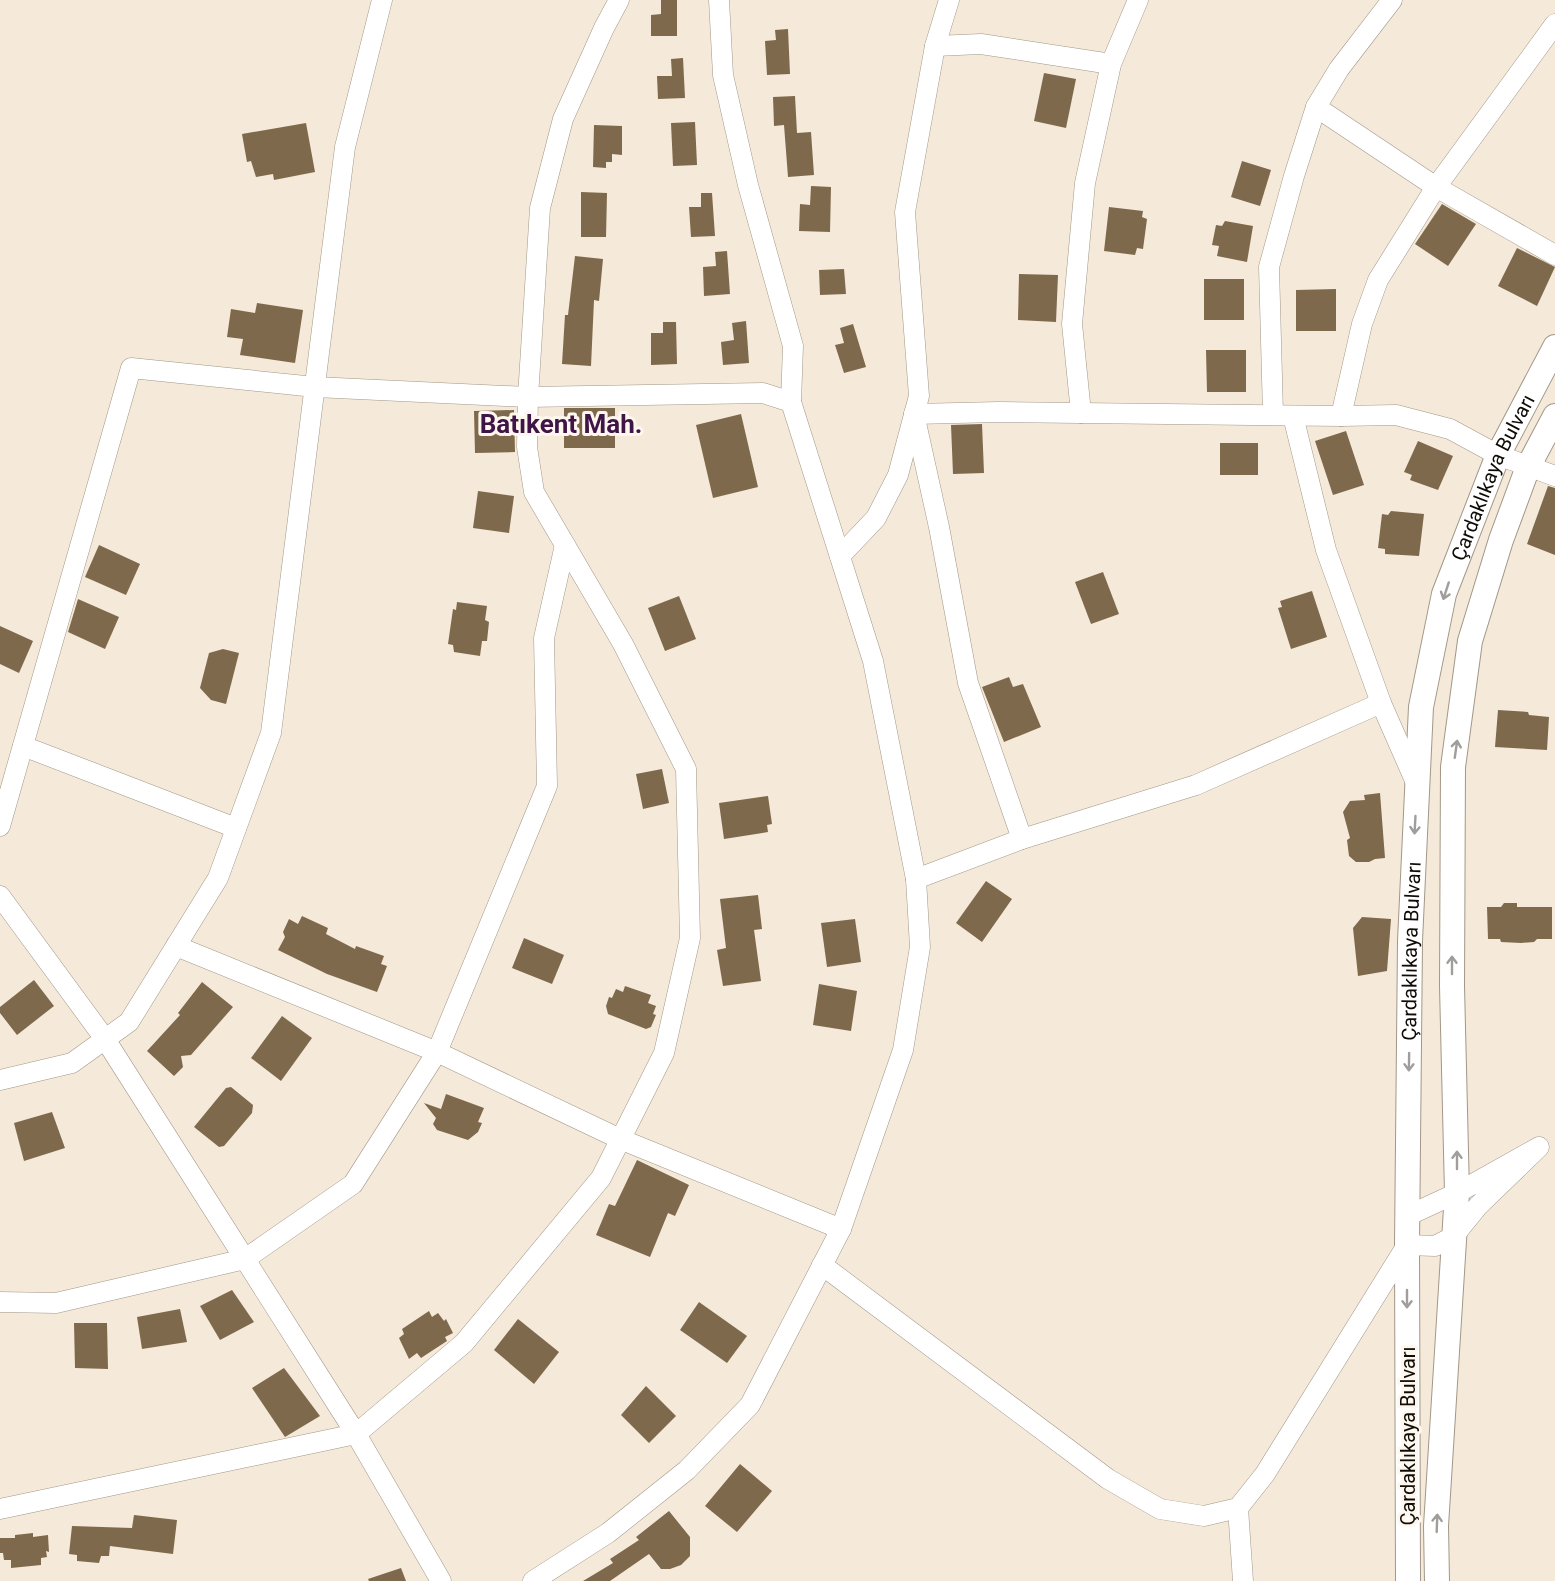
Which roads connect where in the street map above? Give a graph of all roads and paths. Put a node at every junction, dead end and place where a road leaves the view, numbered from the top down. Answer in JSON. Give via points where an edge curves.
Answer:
{"nodes":[{"id":1,"x":382,"y":0,"type":"edge"},
{"id":2,"x":619,"y":0,"type":"edge"},
{"id":3,"x":719,"y":0,"type":"edge"},
{"id":4,"x":949,"y":0,"type":"edge"},
{"id":5,"x":1138,"y":0,"type":"edge"},
{"id":6,"x":1392,"y":0,"type":"edge"},
{"id":7,"x":1555,"y":24,"type":"edge"},
{"id":8,"x":935,"y":46,"type":"junction"},
{"id":9,"x":1111,"y":64,"type":"junction"},
{"id":10,"x":1316,"y":107,"type":"junction"},
{"id":11,"x":1436,"y":187,"type":"junction"},
{"id":12,"x":1555,"y":255,"type":"edge"},
{"id":13,"x":1555,"y":346,"type":"edge"},
{"id":14,"x":315,"y":387,"type":"junction"},
{"id":15,"x":528,"y":397,"type":"junction"},
{"id":16,"x":791,"y":402,"type":"junction"},
{"id":17,"x":1081,"y":413,"type":"junction"},
{"id":18,"x":914,"y":414,"type":"junction"},
{"id":19,"x":1283,"y":415,"type":"junction"},
{"id":20,"x":1341,"y":416,"type":"junction"},
{"id":21,"x":1555,"y":417,"type":"edge"},
{"id":22,"x":1498,"y":454,"type":"junction"},
{"id":23,"x":1528,"y":467,"type":"junction"},
{"id":24,"x":1555,"y":476,"type":"edge"},
{"id":25,"x":565,"y":545,"type":"junction"},
{"id":26,"x":840,"y":556,"type":"junction"},
{"id":27,"x":1381,"y":703,"type":"junction"},
{"id":28,"x":23,"y":746,"type":"junction"},
{"id":29,"x":1418,"y":786,"type":"junction"},
{"id":30,"x":0,"y":826,"type":"edge"},
{"id":31,"x":236,"y":828,"type":"junction"},
{"id":32,"x":1022,"y":839,"type":"junction"},
{"id":33,"x":916,"y":879,"type":"junction"},
{"id":34,"x":0,"y":896,"type":"edge"},
{"id":35,"x":176,"y":945,"type":"junction"},
{"id":36,"x":105,"y":1039,"type":"junction"},
{"id":37,"x":437,"y":1052,"type":"junction"},
{"id":38,"x":0,"y":1080,"type":"edge"},
{"id":39,"x":620,"y":1139,"type":"junction"},
{"id":40,"x":1547,"y":1143,"type":"edge"},
{"id":41,"x":1457,"y":1193,"type":"junction"},
{"id":42,"x":1407,"y":1216,"type":"junction"},
{"id":43,"x":841,"y":1229,"type":"junction"},
{"id":44,"x":1454,"y":1237,"type":"junction"},
{"id":45,"x":1407,"y":1245,"type":"junction"},
{"id":46,"x":244,"y":1259,"type":"junction"},
{"id":47,"x":822,"y":1265,"type":"junction"},
{"id":48,"x":0,"y":1302,"type":"edge"},
{"id":49,"x":356,"y":1434,"type":"junction"},
{"id":50,"x":1238,"y":1508,"type":"junction"},
{"id":51,"x":0,"y":1509,"type":"edge"},
{"id":52,"x":441,"y":1581,"type":"edge"},
{"id":53,"x":532,"y":1581,"type":"edge"},
{"id":54,"x":1243,"y":1581,"type":"edge"},
{"id":55,"x":1408,"y":1581,"type":"edge"},
{"id":56,"x":1437,"y":1581,"type":"edge"}],
"edges":[{"from":1,"to":14,"type":"street","via":[[345,147]]},
{"from":2,"to":15,"type":"street","via":[[563,119],[540,208]]},
{"from":3,"to":16,"type":"street","via":[[723,75],[748,185],[793,346]]},
{"from":4,"to":8,"type":"street"},
{"from":5,"to":9,"type":"street"},
{"from":6,"to":10,"type":"street","via":[[1339,69]]},
{"from":7,"to":11,"type":"street"},
{"from":8,"to":9,"type":"street","via":[[981,44]]},
{"from":8,"to":18,"type":"street","via":[[905,212],[919,396]]},
{"from":9,"to":17,"type":"street","via":[[1085,183],[1072,324]]},
{"from":10,"to":11,"type":"street"},
{"from":10,"to":19,"type":"street","via":[[1269,267]]},
{"from":11,"to":12,"type":"street"},
{"from":11,"to":20,"type":"street","via":[[1378,280],[1362,324]]},
{"from":13,"to":22,"type":"main road","name":"Çardaklıkaya Bulvarı"},
{"from":14,"to":15,"type":"street"},
{"from":14,"to":28,"type":"street","via":[[131,368]]},
{"from":14,"to":31,"type":"street","via":[[271,733]]},
{"from":15,"to":16,"type":"street","via":[[763,393]]},
{"from":15,"to":25,"type":"street","via":[[527,447],[534,492]]},
{"from":16,"to":26,"type":"street"},
{"from":17,"to":18,"type":"street"},
{"from":17,"to":19,"type":"street"},
{"from":18,"to":26,"type":"street","via":[[898,475],[876,518]]},
{"from":18,"to":32,"type":"street","via":[[968,683]]},
{"from":19,"to":20,"type":"street"},
{"from":19,"to":27,"type":"street"},
{"from":20,"to":22,"type":"street","via":[[1396,415],[1450,429]]},
{"from":21,"to":23,"type":"main road","name":"Çardaklıkaya Bulvarı"},
{"from":22,"to":23,"type":"street"},
{"from":22,"to":29,"type":"main road","name":"Çardaklıkaya Bulvarı","one_way":true,"via":[[1444,594],[1422,707]]},
{"from":23,"to":24,"type":"street"},
{"from":41,"to":23,"type":"main road","name":"Çardaklıkaya Bulvarı","one_way":true,"via":[[1452,986],[1454,767],[1470,641]]},
{"from":25,"to":37,"type":"street","via":[[544,638],[547,786]]},
{"from":25,"to":39,"type":"street","via":[[623,644],[686,769],[690,938],[664,1053]]},
{"from":26,"to":33,"type":"street","via":[[873,661]]},
{"from":27,"to":29,"type":"street"},
{"from":27,"to":32,"type":"street","via":[[1197,785]]},
{"from":28,"to":30,"type":"street"},
{"from":28,"to":31,"type":"street"},
{"from":29,"to":42,"type":"main road","name":"Çardaklıkaya Bulvarı","one_way":true,"via":[[1410,941]]},
{"from":31,"to":35,"type":"street","via":[[218,878]]},
{"from":32,"to":33,"type":"street"},
{"from":33,"to":43,"type":"street","via":[[920,947],[903,1050]]},
{"from":34,"to":36,"type":"street"},
{"from":35,"to":36,"type":"street","via":[[129,1022]]},
{"from":35,"to":37,"type":"street"},
{"from":36,"to":38,"type":"street","via":[[72,1063]]},
{"from":36,"to":46,"type":"street"},
{"from":37,"to":39,"type":"street"},
{"from":37,"to":46,"type":"street","via":[[353,1184]]},
{"from":39,"to":43,"type":"street"},
{"from":39,"to":49,"type":"street","via":[[601,1178],[464,1343]]},
{"from":40,"to":41,"type":"street"},
{"from":40,"to":44,"type":"street","via":[[1478,1206]]},
{"from":41,"to":42,"type":"street"},
{"from":41,"to":44,"type":"main road","name":"Çardaklıkaya Bulvarı"},
{"from":42,"to":45,"type":"main road","name":"Çardaklıkaya Bulvarı"},
{"from":43,"to":47,"type":"street"},
{"from":44,"to":45,"type":"street","via":[[1434,1246]]},
{"from":56,"to":44,"type":"main road","name":"Çardaklıkaya Bulvarı","one_way":true,"via":[[1436,1526]]},
{"from":45,"to":50,"type":"street","via":[[1265,1474]]},
{"from":45,"to":55,"type":"main road","name":"Çardaklıkaya Bulvarı","one_way":true},
{"from":46,"to":48,"type":"street","via":[[56,1303]]},
{"from":46,"to":49,"type":"street"},
{"from":47,"to":50,"type":"street","via":[[1108,1479],[1160,1509],[1204,1516]]},
{"from":47,"to":53,"type":"street","via":[[750,1405],[687,1470],[608,1533]]},
{"from":49,"to":51,"type":"street"},
{"from":49,"to":52,"type":"street"},
{"from":50,"to":54,"type":"street"}]}
